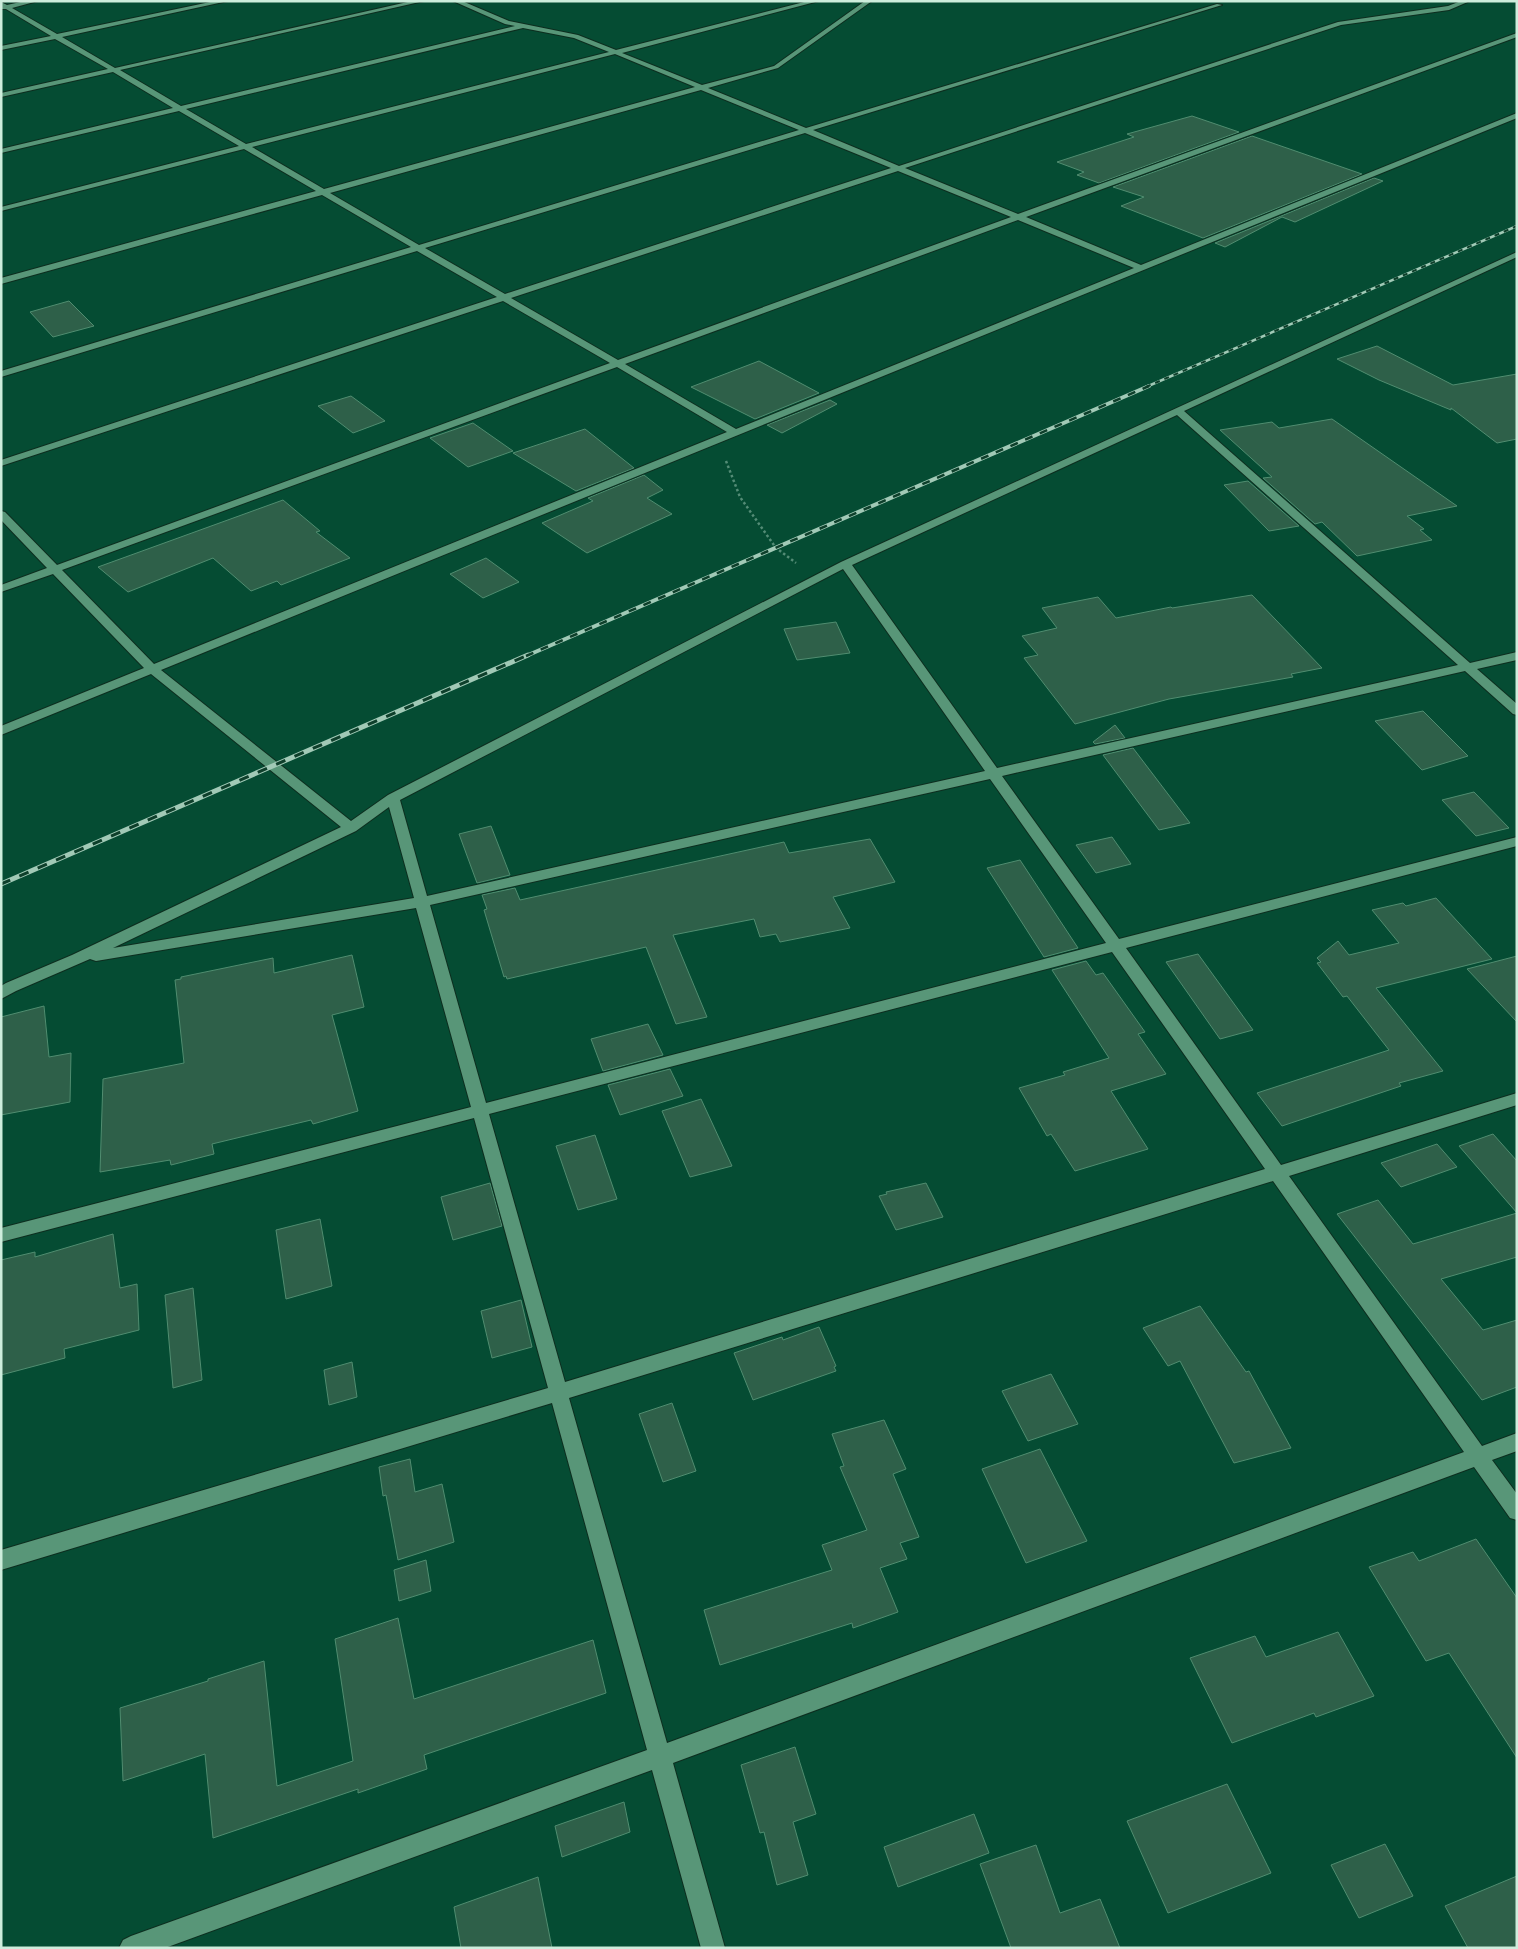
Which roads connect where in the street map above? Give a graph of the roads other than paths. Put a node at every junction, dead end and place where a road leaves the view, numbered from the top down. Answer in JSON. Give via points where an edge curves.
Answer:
{"nodes":[{"id":1,"x":35,"y":1,"type":"edge"},
{"id":2,"x":225,"y":1,"type":"edge"},
{"id":3,"x":421,"y":1,"type":"edge"},
{"id":4,"x":456,"y":1,"type":"edge"},
{"id":5,"x":816,"y":1,"type":"edge"},
{"id":6,"x":868,"y":1,"type":"edge"},
{"id":7,"x":1467,"y":1,"type":"edge"},
{"id":8,"x":1219,"y":5,"type":"dead end"},
{"id":9,"x":3,"y":6,"type":"edge"},
{"id":10,"x":527,"y":26,"type":"junction"},
{"id":11,"x":1517,"y":35,"type":"edge"},
{"id":12,"x":56,"y":36,"type":"junction"},
{"id":13,"x":1,"y":48,"type":"edge"},
{"id":14,"x":615,"y":52,"type":"junction"},
{"id":15,"x":113,"y":70,"type":"junction"},
{"id":16,"x":702,"y":88,"type":"junction"},
{"id":17,"x":1,"y":94,"type":"edge"},
{"id":18,"x":180,"y":108,"type":"junction"},
{"id":19,"x":1517,"y":115,"type":"edge"},
{"id":20,"x":805,"y":130,"type":"junction"},
{"id":21,"x":246,"y":147,"type":"junction"},
{"id":22,"x":1,"y":151,"type":"edge"},
{"id":23,"x":898,"y":168,"type":"junction"},
{"id":24,"x":324,"y":192,"type":"junction"},
{"id":25,"x":1,"y":209,"type":"edge"},
{"id":26,"x":1018,"y":217,"type":"junction"},
{"id":27,"x":418,"y":248,"type":"junction"},
{"id":28,"x":1517,"y":254,"type":"edge"},
{"id":29,"x":1142,"y":268,"type":"junction"},
{"id":30,"x":1,"y":281,"type":"edge"},
{"id":31,"x":504,"y":298,"type":"junction"},
{"id":32,"x":617,"y":364,"type":"junction"},
{"id":33,"x":1,"y":374,"type":"edge"},
{"id":34,"x":1177,"y":410,"type":"junction"},
{"id":35,"x":736,"y":433,"type":"junction"},
{"id":36,"x":1,"y":463,"type":"edge"},
{"id":37,"x":1,"y":514,"type":"edge"},
{"id":38,"x":845,"y":564,"type":"junction"},
{"id":39,"x":55,"y":569,"type":"junction"},
{"id":40,"x":1,"y":589,"type":"edge"},
{"id":41,"x":1517,"y":656,"type":"edge"},
{"id":42,"x":1467,"y":667,"type":"junction"},
{"id":43,"x":153,"y":670,"type":"junction"},
{"id":44,"x":1517,"y":712,"type":"edge"},
{"id":45,"x":1,"y":731,"type":"edge"},
{"id":46,"x":993,"y":773,"type":"junction"},
{"id":47,"x":393,"y":798,"type":"junction"},
{"id":48,"x":351,"y":828,"type":"junction"},
{"id":49,"x":1517,"y":841,"type":"edge"},
{"id":50,"x":421,"y":902,"type":"junction"},
{"id":51,"x":1115,"y":945,"type":"junction"},
{"id":52,"x":77,"y":959,"type":"junction"},
{"id":53,"x":1,"y":994,"type":"edge"},
{"id":54,"x":1517,"y":1099,"type":"edge"},
{"id":55,"x":480,"y":1112,"type":"junction"},
{"id":56,"x":1276,"y":1172,"type":"junction"},
{"id":57,"x":1,"y":1235,"type":"edge"},
{"id":58,"x":558,"y":1393,"type":"junction"},
{"id":59,"x":1517,"y":1442,"type":"edge"},
{"id":60,"x":1478,"y":1456,"type":"junction"},
{"id":61,"x":1517,"y":1511,"type":"edge"},
{"id":62,"x":1,"y":1560,"type":"edge"},
{"id":63,"x":659,"y":1756,"type":"junction"},
{"id":64,"x":131,"y":1948,"type":"edge"},
{"id":65,"x":713,"y":1948,"type":"edge"}],
"edges":[{"from":1,"to":9,"type":"street"},
{"from":2,"to":12,"type":"street"},
{"from":3,"to":15,"type":"street"},
{"from":4,"to":10,"type":"street","via":[[507,23]]},
{"from":5,"to":14,"type":"street"},
{"from":6,"to":16,"type":"street","via":[[776,67]]},
{"from":7,"to":23,"type":"street","via":[[1449,8],[1340,23]]},
{"from":8,"to":20,"type":"street"},
{"from":9,"to":12,"type":"street"},
{"from":10,"to":14,"type":"street","via":[[576,36]]},
{"from":10,"to":18,"type":"street"},
{"from":11,"to":26,"type":"street"},
{"from":12,"to":13,"type":"street"},
{"from":12,"to":15,"type":"street"},
{"from":14,"to":16,"type":"street"},
{"from":14,"to":21,"type":"street"},
{"from":15,"to":17,"type":"street"},
{"from":15,"to":18,"type":"street"},
{"from":16,"to":20,"type":"street"},
{"from":16,"to":24,"type":"street"},
{"from":18,"to":21,"type":"street"},
{"from":18,"to":22,"type":"street"},
{"from":19,"to":29,"type":"street"},
{"from":20,"to":23,"type":"street"},
{"from":20,"to":27,"type":"street"},
{"from":21,"to":24,"type":"street"},
{"from":21,"to":25,"type":"street"},
{"from":23,"to":26,"type":"street"},
{"from":23,"to":31,"type":"street"},
{"from":24,"to":27,"type":"street"},
{"from":24,"to":30,"type":"street"},
{"from":26,"to":29,"type":"street"},
{"from":26,"to":32,"type":"street"},
{"from":27,"to":31,"type":"street"},
{"from":27,"to":33,"type":"street"},
{"from":28,"to":34,"type":"street"},
{"from":29,"to":35,"type":"street"},
{"from":31,"to":32,"type":"street"},
{"from":31,"to":36,"type":"street"},
{"from":32,"to":35,"type":"street"},
{"from":32,"to":39,"type":"street"},
{"from":34,"to":38,"type":"street"},
{"from":34,"to":42,"type":"street"},
{"from":35,"to":43,"type":"street"},
{"from":37,"to":39,"type":"street"},
{"from":38,"to":46,"type":"street"},
{"from":38,"to":47,"type":"street"},
{"from":39,"to":40,"type":"street"},
{"from":39,"to":43,"type":"street"},
{"from":41,"to":42,"type":"street"},
{"from":42,"to":44,"type":"street"},
{"from":42,"to":46,"type":"street"},
{"from":43,"to":45,"type":"street"},
{"from":43,"to":48,"type":"street"},
{"from":46,"to":50,"type":"street"},
{"from":46,"to":51,"type":"street"},
{"from":47,"to":48,"type":"street"},
{"from":47,"to":50,"type":"street"},
{"from":48,"to":52,"type":"street"},
{"from":49,"to":51,"type":"street"},
{"from":50,"to":52,"type":"street"},
{"from":50,"to":55,"type":"street"},
{"from":51,"to":55,"type":"street"},
{"from":51,"to":56,"type":"street"},
{"from":52,"to":53,"type":"street"},
{"from":54,"to":56,"type":"street"},
{"from":55,"to":57,"type":"street"},
{"from":55,"to":58,"type":"street"},
{"from":56,"to":58,"type":"street"},
{"from":56,"to":60,"type":"street"},
{"from":58,"to":62,"type":"street"},
{"from":58,"to":63,"type":"street"},
{"from":59,"to":60,"type":"street"},
{"from":60,"to":61,"type":"street"},
{"from":60,"to":63,"type":"street"},
{"from":63,"to":64,"type":"street"},
{"from":63,"to":65,"type":"street"}]}
